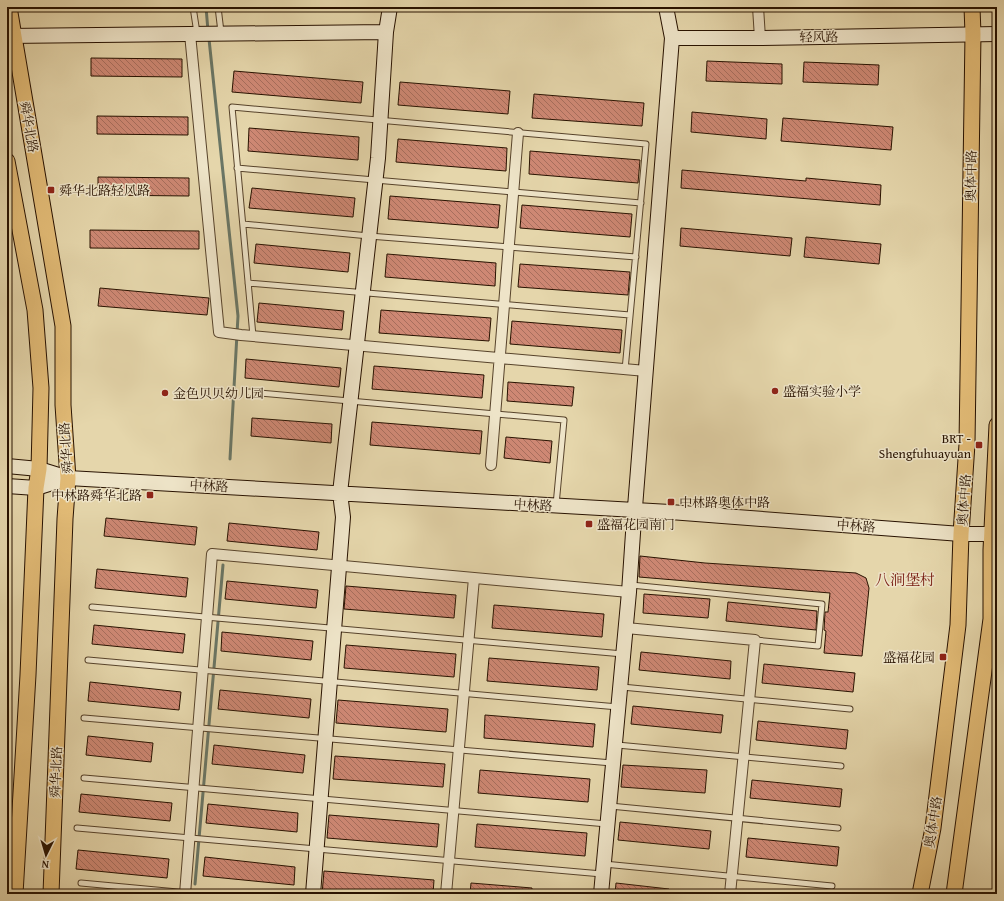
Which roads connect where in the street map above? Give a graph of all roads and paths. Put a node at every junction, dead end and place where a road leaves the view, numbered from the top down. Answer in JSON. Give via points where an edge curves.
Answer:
{"nodes":[{"id":1,"x":9,"y":7,"type":"edge"},
{"id":2,"x":193,"y":7,"type":"edge"},
{"id":3,"x":218,"y":7,"type":"edge"},
{"id":4,"x":390,"y":7,"type":"edge"},
{"id":5,"x":666,"y":7,"type":"edge"},
{"id":6,"x":758,"y":7,"type":"edge"},
{"id":7,"x":972,"y":7,"type":"edge"},
{"id":8,"x":386,"y":32,"type":"junction"},
{"id":9,"x":205,"y":34,"type":"junction"},
{"id":10,"x":973,"y":34,"type":"junction"},
{"id":11,"x":997,"y":34,"type":"edge"},
{"id":12,"x":10,"y":36,"type":"edge"},
{"id":13,"x":672,"y":38,"type":"junction"},
{"id":14,"x":760,"y":38,"type":"junction"},
{"id":15,"x":380,"y":121,"type":"junction"},
{"id":16,"x":518,"y":133,"type":"junction"},
{"id":17,"x":7,"y":161,"type":"edge"},
{"id":18,"x":237,"y":168,"type":"junction"},
{"id":19,"x":375,"y":180,"type":"junction"},
{"id":20,"x":513,"y":192,"type":"junction"},
{"id":21,"x":641,"y":203,"type":"junction"},
{"id":22,"x":242,"y":224,"type":"junction"},
{"id":23,"x":369,"y":236,"type":"junction"},
{"id":24,"x":508,"y":247,"type":"junction"},
{"id":25,"x":636,"y":257,"type":"junction"},
{"id":26,"x":248,"y":283,"type":"junction"},
{"id":27,"x":363,"y":293,"type":"junction"},
{"id":28,"x":504,"y":304,"type":"junction"},
{"id":29,"x":630,"y":315,"type":"junction"},
{"id":30,"x":253,"y":336,"type":"junction"},
{"id":31,"x":357,"y":345,"type":"junction"},
{"id":32,"x":499,"y":358,"type":"junction"},
{"id":33,"x":625,"y":370,"type":"junction"},
{"id":34,"x":646,"y":371,"type":"junction"},
{"id":35,"x":249,"y":392,"type":"dead end"},
{"id":36,"x":351,"y":401,"type":"junction"},
{"id":37,"x":495,"y":414,"type":"junction"},
{"id":38,"x":997,"y":425,"type":"edge"},
{"id":39,"x":490,"y":465,"type":"dead end"},
{"id":40,"x":7,"y":466,"type":"edge"},
{"id":41,"x":39,"y":469,"type":"junction"},
{"id":42,"x":68,"y":478,"type":"junction"},
{"id":43,"x":7,"y":486,"type":"edge"},
{"id":44,"x":36,"y":488,"type":"junction"},
{"id":45,"x":340,"y":493,"type":"junction"},
{"id":46,"x":556,"y":506,"type":"junction"},
{"id":47,"x":635,"y":510,"type":"junction"},
{"id":48,"x":961,"y":534,"type":"junction"},
{"id":49,"x":994,"y":534,"type":"edge"},
{"id":50,"x":339,"y":566,"type":"junction"},
{"id":51,"x":474,"y":578,"type":"junction"},
{"id":52,"x":630,"y":588,"type":"junction"},
{"id":53,"x":92,"y":607,"type":"dead end"},
{"id":54,"x":210,"y":618,"type":"junction"},
{"id":55,"x":334,"y":628,"type":"junction"},
{"id":56,"x":626,"y":628,"type":"junction"},
{"id":57,"x":469,"y":640,"type":"junction"},
{"id":58,"x":755,"y":640,"type":"junction"},
{"id":59,"x":624,"y":654,"type":"junction"},
{"id":60,"x":88,"y":660,"type":"dead end"},
{"id":61,"x":206,"y":670,"type":"junction"},
{"id":62,"x":330,"y":681,"type":"junction"},
{"id":63,"x":620,"y":687,"type":"junction"},
{"id":64,"x":464,"y":694,"type":"junction"},
{"id":65,"x":749,"y":699,"type":"junction"},
{"id":66,"x":619,"y":707,"type":"junction"},
{"id":67,"x":850,"y":709,"type":"dead end"},
{"id":68,"x":84,"y":718,"type":"dead end"},
{"id":69,"x":201,"y":728,"type":"junction"},
{"id":70,"x":325,"y":739,"type":"junction"},
{"id":71,"x":615,"y":744,"type":"junction"},
{"id":72,"x":459,"y":750,"type":"junction"},
{"id":73,"x":743,"y":757,"type":"junction"},
{"id":74,"x":614,"y":763,"type":"junction"},
{"id":75,"x":841,"y":766,"type":"dead end"},
{"id":76,"x":84,"y":778,"type":"dead end"},
{"id":77,"x":196,"y":788,"type":"junction"},
{"id":78,"x":321,"y":799,"type":"junction"},
{"id":79,"x":610,"y":806,"type":"junction"},
{"id":80,"x":453,"y":810,"type":"junction"},
{"id":81,"x":737,"y":818,"type":"junction"},
{"id":82,"x":608,"y":824,"type":"junction"},
{"id":83,"x":77,"y":828,"type":"dead end"},
{"id":84,"x":838,"y":828,"type":"dead end"},
{"id":85,"x":192,"y":838,"type":"junction"},
{"id":86,"x":317,"y":849,"type":"junction"},
{"id":87,"x":449,"y":860,"type":"junction"},
{"id":88,"x":604,"y":869,"type":"junction"},
{"id":89,"x":732,"y":876,"type":"junction"},
{"id":90,"x":81,"y":883,"type":"dead end"},
{"id":91,"x":832,"y":886,"type":"dead end"},
{"id":92,"x":185,"y":893,"type":"edge"},
{"id":93,"x":15,"y":894,"type":"edge"},
{"id":94,"x":51,"y":894,"type":"edge"},
{"id":95,"x":199,"y":894,"type":"edge"},
{"id":96,"x":313,"y":894,"type":"edge"},
{"id":97,"x":446,"y":894,"type":"edge"},
{"id":98,"x":601,"y":894,"type":"edge"},
{"id":99,"x":730,"y":894,"type":"edge"},
{"id":100,"x":920,"y":894,"type":"edge"},
{"id":101,"x":954,"y":894,"type":"edge"}],
"edges":[{"from":1,"to":12,"type":"main road","name":"舜华北路"},
{"from":2,"to":9,"type":"lane"},
{"from":3,"to":9,"type":"lane"},
{"from":4,"to":8,"type":"street"},
{"from":5,"to":13,"type":"street"},
{"from":6,"to":14,"type":"street"},
{"from":7,"to":10,"type":"main road","name":"奥体中路"},
{"from":8,"to":9,"type":"street"},
{"from":8,"to":15,"type":"street"},
{"from":9,"to":12,"type":"street"},
{"from":9,"to":30,"type":"street","via":[[219,332]]},
{"from":10,"to":11,"type":"street","name":"轻风路"},
{"from":10,"to":14,"type":"street","name":"轻风路"},
{"from":10,"to":48,"type":"main road","name":"奥体中路","via":[[967,444]]},
{"from":12,"to":42,"type":"main road","name":"舜华北路","via":[[63,326],[63,405]]},
{"from":13,"to":14,"type":"street","name":"轻风路"},
{"from":13,"to":34,"type":"street"},
{"from":15,"to":16,"type":"lane"},
{"from":15,"to":18,"type":"lane","via":[[232,108]]},
{"from":15,"to":19,"type":"street"},
{"from":16,"to":20,"type":"street"},
{"from":16,"to":21,"type":"lane","via":[[646,144]]},
{"from":17,"to":41,"type":"main road","name":"舜华北路","via":[[35,310],[41,388]]},
{"from":18,"to":19,"type":"lane"},
{"from":18,"to":22,"type":"lane"},
{"from":19,"to":20,"type":"lane"},
{"from":19,"to":23,"type":"street"},
{"from":20,"to":21,"type":"lane"},
{"from":20,"to":24,"type":"street"},
{"from":21,"to":25,"type":"lane"},
{"from":22,"to":23,"type":"lane"},
{"from":22,"to":26,"type":"lane"},
{"from":23,"to":24,"type":"lane"},
{"from":23,"to":27,"type":"street"},
{"from":24,"to":25,"type":"lane"},
{"from":24,"to":28,"type":"street"},
{"from":25,"to":29,"type":"lane"},
{"from":26,"to":27,"type":"lane"},
{"from":26,"to":30,"type":"lane"},
{"from":27,"to":28,"type":"lane"},
{"from":27,"to":31,"type":"street"},
{"from":28,"to":29,"type":"lane"},
{"from":28,"to":32,"type":"street"},
{"from":29,"to":33,"type":"lane"},
{"from":30,"to":31,"type":"street"},
{"from":31,"to":32,"type":"street"},
{"from":31,"to":36,"type":"street"},
{"from":32,"to":33,"type":"street"},
{"from":32,"to":37,"type":"street"},
{"from":33,"to":34,"type":"street"},
{"from":34,"to":47,"type":"street"},
{"from":35,"to":36,"type":"lane"},
{"from":36,"to":37,"type":"lane"},
{"from":36,"to":45,"type":"street"},
{"from":37,"to":39,"type":"street"},
{"from":37,"to":46,"type":"lane","via":[[564,420]]},
{"from":38,"to":49,"type":"main road"},
{"from":40,"to":41,"type":"street","name":"中林路"},
{"from":41,"to":42,"type":"street","name":"中林路"},
{"from":41,"to":44,"type":"main road","name":"舜华北路"},
{"from":42,"to":44,"type":"street","name":"中林路"},
{"from":42,"to":45,"type":"street","name":"中林路"},
{"from":42,"to":94,"type":"main road","name":"舜华北路"},
{"from":43,"to":44,"type":"street","name":"中林路"},
{"from":44,"to":93,"type":"main road","name":"舜华北路"},
{"from":45,"to":46,"type":"street","name":"中林路"},
{"from":45,"to":50,"type":"street","via":[[343,517]]},
{"from":46,"to":47,"type":"street","name":"中林路"},
{"from":47,"to":48,"type":"street","name":"中林路"},
{"from":47,"to":52,"type":"street"},
{"from":48,"to":49,"type":"street","name":"中林路"},
{"from":48,"to":100,"type":"main road","name":"奥体中路","via":[[958,624],[934,820]]},
{"from":49,"to":101,"type":"main road","via":[[991,619]]},
{"from":50,"to":51,"type":"street"},
{"from":50,"to":54,"type":"street","via":[[212,554]]},
{"from":50,"to":55,"type":"street"},
{"from":51,"to":52,"type":"street"},
{"from":51,"to":57,"type":"street"},
{"from":52,"to":56,"type":"street"},
{"from":52,"to":58,"type":"lane","via":[[822,604],[818,646]]},
{"from":53,"to":54,"type":"lane"},
{"from":54,"to":55,"type":"lane"},
{"from":54,"to":61,"type":"street"},
{"from":55,"to":57,"type":"lane"},
{"from":55,"to":62,"type":"street"},
{"from":56,"to":58,"type":"street"},
{"from":56,"to":59,"type":"street"},
{"from":57,"to":59,"type":"lane"},
{"from":57,"to":64,"type":"street"},
{"from":58,"to":65,"type":"street"},
{"from":59,"to":63,"type":"street"},
{"from":60,"to":61,"type":"lane"},
{"from":61,"to":62,"type":"lane"},
{"from":61,"to":69,"type":"street"},
{"from":62,"to":64,"type":"lane"},
{"from":62,"to":70,"type":"street"},
{"from":63,"to":65,"type":"lane"},
{"from":63,"to":66,"type":"street"},
{"from":64,"to":66,"type":"lane"},
{"from":64,"to":72,"type":"street"},
{"from":65,"to":67,"type":"lane"},
{"from":65,"to":73,"type":"street"},
{"from":66,"to":71,"type":"street"},
{"from":68,"to":69,"type":"lane"},
{"from":69,"to":70,"type":"lane"},
{"from":69,"to":77,"type":"street"},
{"from":70,"to":72,"type":"lane"},
{"from":70,"to":78,"type":"street"},
{"from":71,"to":73,"type":"lane"},
{"from":71,"to":74,"type":"street"},
{"from":72,"to":74,"type":"lane"},
{"from":72,"to":80,"type":"street"},
{"from":73,"to":75,"type":"lane"},
{"from":73,"to":81,"type":"street"},
{"from":74,"to":79,"type":"street"},
{"from":76,"to":77,"type":"lane"},
{"from":77,"to":78,"type":"lane"},
{"from":77,"to":85,"type":"street"},
{"from":78,"to":80,"type":"lane"},
{"from":78,"to":86,"type":"street"},
{"from":79,"to":81,"type":"lane"},
{"from":79,"to":82,"type":"street"},
{"from":80,"to":82,"type":"lane"},
{"from":80,"to":87,"type":"street"},
{"from":81,"to":84,"type":"lane"},
{"from":81,"to":89,"type":"street"},
{"from":82,"to":88,"type":"street"},
{"from":83,"to":85,"type":"lane"},
{"from":85,"to":86,"type":"lane"},
{"from":85,"to":92,"type":"street"},
{"from":86,"to":87,"type":"lane"},
{"from":86,"to":96,"type":"street"},
{"from":87,"to":88,"type":"lane"},
{"from":87,"to":97,"type":"street"},
{"from":88,"to":89,"type":"lane"},
{"from":88,"to":98,"type":"street"},
{"from":89,"to":91,"type":"lane"},
{"from":89,"to":99,"type":"street"},
{"from":90,"to":92,"type":"lane"},
{"from":92,"to":95,"type":"lane"}]}
